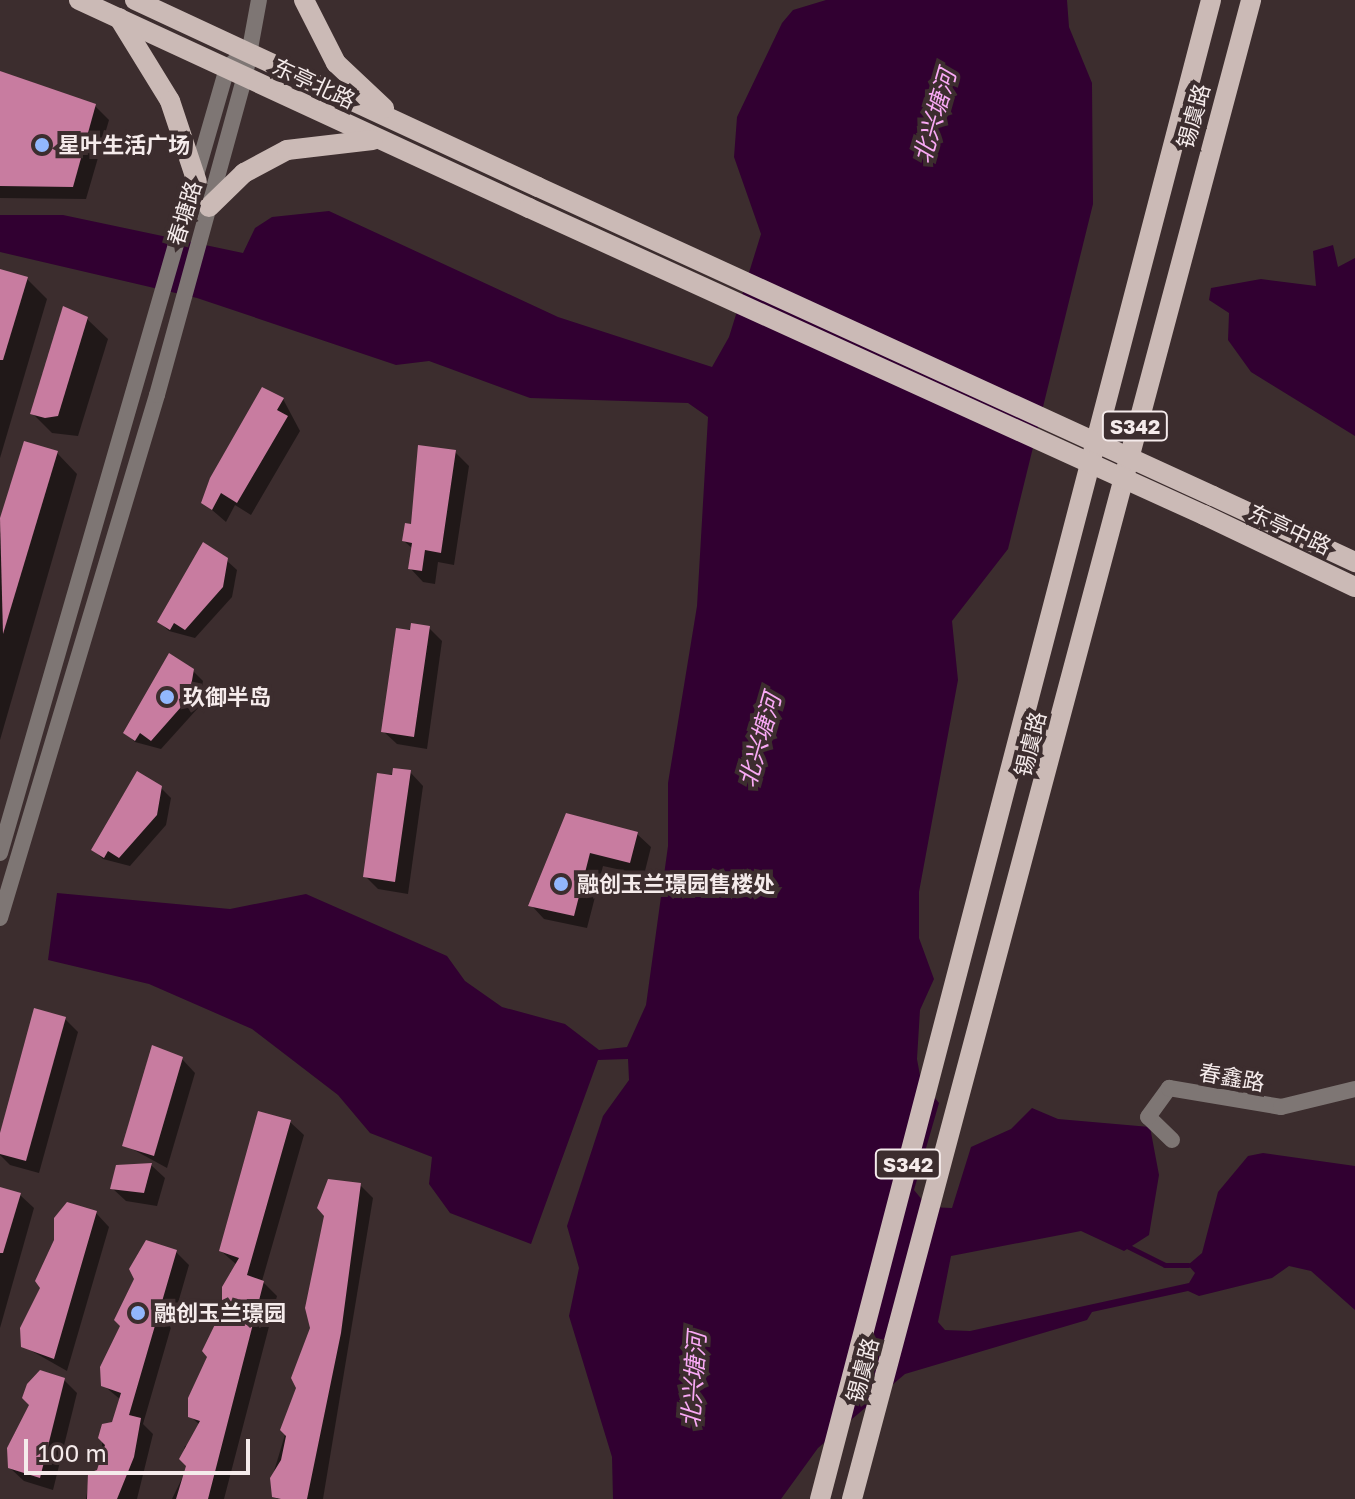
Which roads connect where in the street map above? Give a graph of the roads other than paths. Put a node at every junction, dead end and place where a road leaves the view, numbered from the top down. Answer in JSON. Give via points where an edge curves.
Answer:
{"nodes":[{"id":1,"x":79,"y":0,"type":"edge"},
{"id":2,"x":135,"y":0,"type":"edge"},
{"id":3,"x":259,"y":0,"type":"edge"},
{"id":4,"x":304,"y":0,"type":"edge"},
{"id":5,"x":1211,"y":0,"type":"edge"},
{"id":6,"x":1251,"y":0,"type":"edge"},
{"id":7,"x":119,"y":18,"type":"junction"},
{"id":8,"x":246,"y":51,"type":"junction"},
{"id":9,"x":236,"y":72,"type":"junction"},
{"id":10,"x":423,"y":136,"type":"junction"},
{"id":11,"x":382,"y":141,"type":"junction"},
{"id":12,"x":197,"y":182,"type":"junction"},
{"id":13,"x":209,"y":207,"type":"junction"},
{"id":14,"x":1208,"y":506,"type":"junction"},
{"id":15,"x":1355,"y":562,"type":"edge"},
{"id":16,"x":1355,"y":587,"type":"edge"},
{"id":17,"x":0,"y":849,"type":"edge"},
{"id":18,"x":0,"y":918,"type":"edge"},
{"id":19,"x":1355,"y":1089,"type":"edge"},
{"id":20,"x":1172,"y":1140,"type":"dead end"},
{"id":21,"x":897,"y":1334,"type":"junction"},
{"id":22,"x":820,"y":1499,"type":"edge"},
{"id":23,"x":852,"y":1499,"type":"edge"},
{"id":24,"x":866,"y":1499,"type":"edge"}],
"edges":[{"from":1,"to":7,"type":"main road","name":"东亭北路"},
{"from":2,"to":8,"type":"main road","name":"东亭北路"},
{"from":3,"to":8,"type":"street","name":"春塘路"},
{"from":4,"to":10,"type":"main road","via":[[345,74]]},
{"from":5,"to":22,"type":"main road","name":"锡虞路","number":"S342","via":[[1128,297],[996,829]]},
{"from":6,"to":21,"type":"main road","name":"锡虞路","number":"S342","via":[[1165,307],[1027,855]]},
{"from":7,"to":9,"type":"main road","name":"东亭北路"},
{"from":7,"to":12,"type":"main road","via":[[170,101]]},
{"from":8,"to":9,"type":"street","name":"春塘路"},
{"from":8,"to":10,"type":"main road","name":"东亭北路"},
{"from":9,"to":11,"type":"main road","name":"东亭北路"},
{"from":9,"to":12,"type":"street","name":"春塘路"},
{"from":9,"to":13,"type":"street","name":"春塘路"},
{"from":10,"to":14,"type":"main road","name":"东亭北路","bridge":true},
{"from":11,"to":13,"type":"main road","via":[[334,139],[287,150],[244,173]]},
{"from":11,"to":14,"type":"main road","name":"东亭北路","bridge":true},
{"from":12,"to":17,"type":"street","name":"春塘路"},
{"from":13,"to":18,"type":"street","name":"春塘路"},
{"from":14,"to":15,"type":"main road","name":"东亭中路"},
{"from":14,"to":16,"type":"main road","name":"东亭中路"},
{"from":19,"to":20,"type":"street","name":"春鑫路","via":[[1281,1107],[1169,1088],[1148,1117]]},
{"from":21,"to":23,"type":"main road","name":"锡虞路","number":"S342"},
{"from":21,"to":24,"type":"main road"}]}
